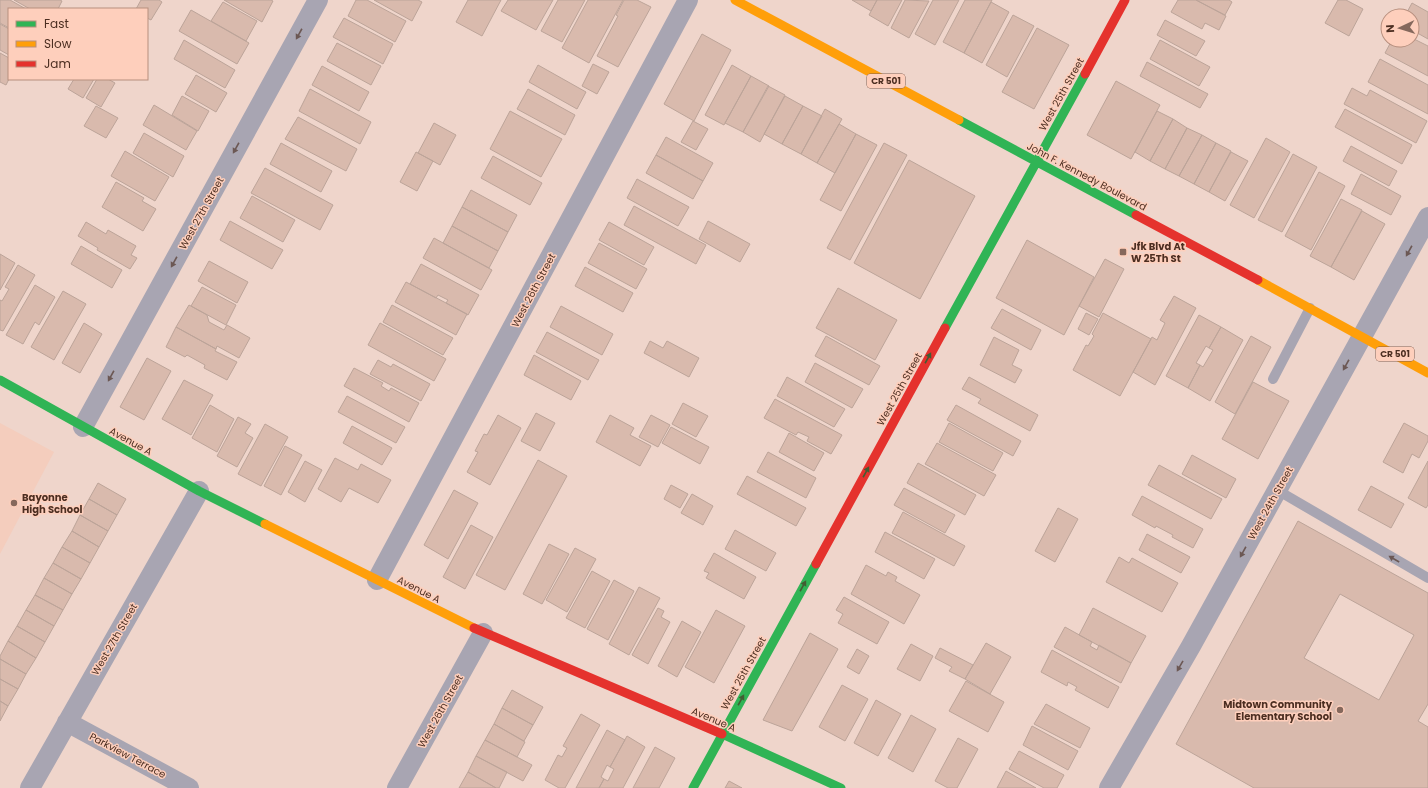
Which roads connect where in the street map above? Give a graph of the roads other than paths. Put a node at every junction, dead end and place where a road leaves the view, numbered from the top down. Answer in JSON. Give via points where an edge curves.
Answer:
{"nodes":[{"id":1,"x":318,"y":0,"type":"edge"},
{"id":2,"x":688,"y":0,"type":"edge"},
{"id":3,"x":735,"y":0,"type":"edge"},
{"id":4,"x":1125,"y":0,"type":"edge"},
{"id":5,"x":1036,"y":161,"type":"junction"},
{"id":6,"x":1428,"y":217,"type":"edge"},
{"id":7,"x":1310,"y":308,"type":"junction"},
{"id":8,"x":1362,"y":336,"type":"junction"},
{"id":9,"x":1428,"y":373,"type":"edge"},
{"id":10,"x":1273,"y":379,"type":"dead end"},
{"id":11,"x":0,"y":380,"type":"edge"},
{"id":12,"x":83,"y":427,"type":"junction"},
{"id":13,"x":1277,"y":490,"type":"junction"},
{"id":14,"x":199,"y":491,"type":"junction"},
{"id":15,"x":1428,"y":578,"type":"edge"},
{"id":16,"x":378,"y":580,"type":"junction"},
{"id":17,"x":483,"y":633,"type":"junction"},
{"id":18,"x":67,"y":722,"type":"junction"},
{"id":19,"x":722,"y":734,"type":"junction"},
{"id":20,"x":30,"y":788,"type":"edge"},
{"id":21,"x":190,"y":788,"type":"edge"},
{"id":22,"x":397,"y":788,"type":"edge"},
{"id":23,"x":693,"y":788,"type":"edge"},
{"id":24,"x":841,"y":788,"type":"edge"},
{"id":25,"x":1109,"y":788,"type":"edge"}],
"edges":[{"from":1,"to":12,"type":"street","name":"West 27th Street","one_way":true},
{"from":2,"to":16,"type":"street","name":"West 26th Street"},
{"from":3,"to":5,"type":"street","name":"John F. Kennedy Boulevard","number":"CR 501"},
{"from":4,"to":5,"type":"street","name":"West 25th Street"},
{"from":5,"to":7,"type":"street","name":"John F. Kennedy Boulevard","number":"CR 501"},
{"from":19,"to":5,"type":"street","name":"West 25th Street","one_way":true},
{"from":6,"to":8,"type":"street","name":"West 24th Street","one_way":true},
{"from":7,"to":8,"type":"street","name":"John F. Kennedy Boulevard","number":"CR 501"},
{"from":7,"to":10,"type":"lane"},
{"from":8,"to":9,"type":"street","name":"John F. Kennedy Boulevard","number":"CR 501"},
{"from":8,"to":13,"type":"street","name":"West 24th Street","one_way":true},
{"from":11,"to":12,"type":"street","name":"Avenue A"},
{"from":12,"to":14,"type":"street","name":"Avenue A"},
{"from":15,"to":13,"type":"lane","one_way":true},
{"from":13,"to":25,"type":"street","name":"West 24th Street","one_way":true},
{"from":14,"to":16,"type":"street","name":"Avenue A"},
{"from":14,"to":18,"type":"street","name":"West 27th Street"},
{"from":16,"to":17,"type":"street","name":"Avenue A"},
{"from":17,"to":19,"type":"street","name":"Avenue A"},
{"from":17,"to":22,"type":"street","name":"West 26th Street"},
{"from":18,"to":20,"type":"street","name":"West 27th Street"},
{"from":18,"to":21,"type":"street","name":"Parkview Terrace"},
{"from":19,"to":23,"type":"street","name":"West 25th Street"},
{"from":19,"to":24,"type":"street","name":"Avenue A"}]}
